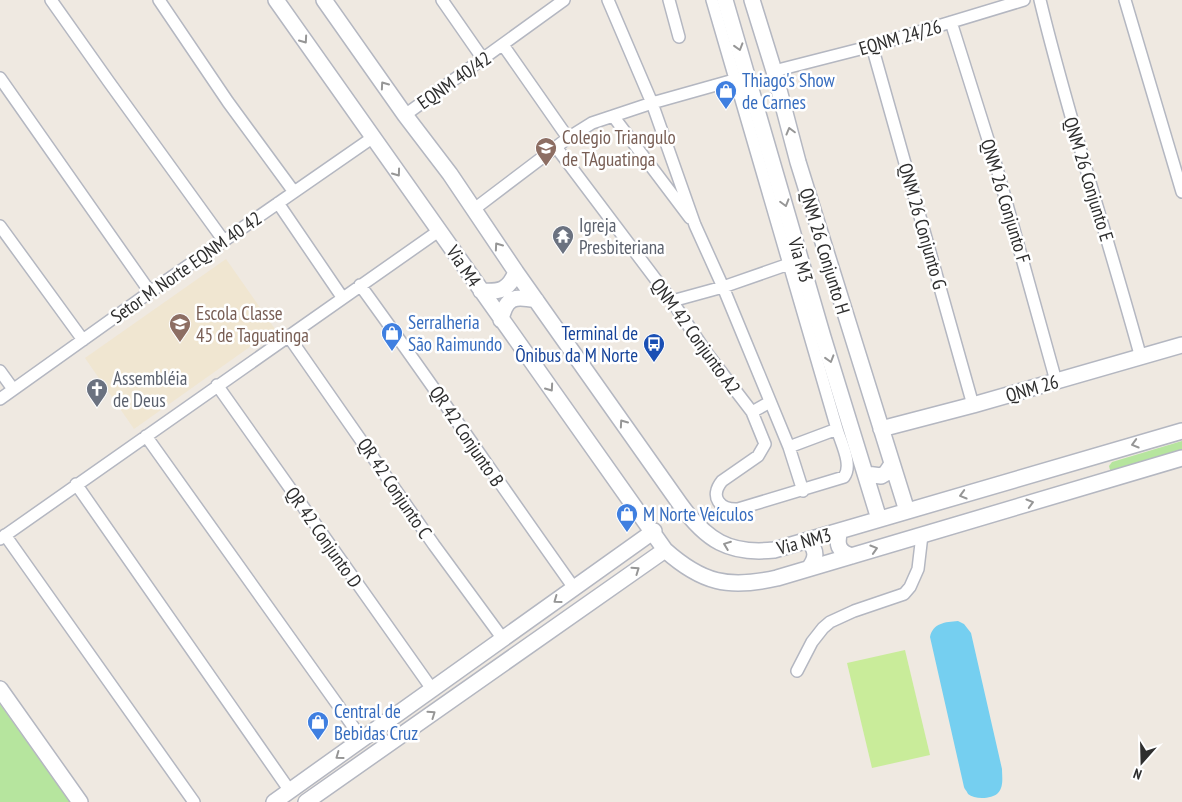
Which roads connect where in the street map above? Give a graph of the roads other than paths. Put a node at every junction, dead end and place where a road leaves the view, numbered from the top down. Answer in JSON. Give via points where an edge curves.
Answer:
{"nodes":[{"id":1,"x":51,"y":0,"type":"edge"},
{"id":2,"x":159,"y":0,"type":"edge"},
{"id":3,"x":276,"y":0,"type":"edge"},
{"id":4,"x":324,"y":0,"type":"edge"},
{"id":5,"x":442,"y":0,"type":"edge"},
{"id":6,"x":608,"y":0,"type":"edge"},
{"id":7,"x":669,"y":0,"type":"edge"},
{"id":8,"x":712,"y":0,"type":"edge"},
{"id":9,"x":725,"y":0,"type":"edge"},
{"id":10,"x":752,"y":0,"type":"edge"},
{"id":11,"x":1024,"y":0,"type":"edge"},
{"id":12,"x":1040,"y":0,"type":"edge"},
{"id":13,"x":1125,"y":0,"type":"edge"},
{"id":14,"x":557,"y":2,"type":"edge"},
{"id":15,"x":951,"y":22,"type":"junction"},
{"id":16,"x":679,"y":37,"type":"dead end"},
{"id":17,"x":503,"y":45,"type":"junction"},
{"id":18,"x":872,"y":46,"type":"junction"},
{"id":19,"x":483,"y":59,"type":"junction"},
{"id":20,"x":774,"y":71,"type":"junction"},
{"id":21,"x":742,"y":77,"type":"junction"},
{"id":22,"x":0,"y":78,"type":"edge"},
{"id":23,"x":652,"y":103,"type":"junction"},
{"id":24,"x":405,"y":115,"type":"junction"},
{"id":25,"x":614,"y":116,"type":"junction"},
{"id":26,"x":372,"y":138,"type":"junction"},
{"id":27,"x":568,"y":138,"type":"junction"},
{"id":28,"x":556,"y":148,"type":"junction"},
{"id":29,"x":798,"y":162,"type":"junction"},
{"id":30,"x":775,"y":170,"type":"junction"},
{"id":31,"x":294,"y":192,"type":"junction"},
{"id":32,"x":1182,"y":192,"type":"edge"},
{"id":33,"x":278,"y":203,"type":"junction"},
{"id":34,"x":473,"y":210,"type":"junction"},
{"id":35,"x":0,"y":226,"type":"edge"},
{"id":36,"x":695,"y":226,"type":"junction"},
{"id":37,"x":440,"y":230,"type":"junction"},
{"id":38,"x":224,"y":241,"type":"junction"},
{"id":39,"x":789,"y":264,"type":"junction"},
{"id":40,"x":516,"y":272,"type":"junction"},
{"id":41,"x":360,"y":285,"type":"junction"},
{"id":42,"x":723,"y":286,"type":"junction"},
{"id":43,"x":481,"y":291,"type":"junction"},
{"id":44,"x":150,"y":292,"type":"junction"},
{"id":45,"x":342,"y":297,"type":"junction"},
{"id":46,"x":536,"y":300,"type":"junction"},
{"id":47,"x":672,"y":301,"type":"junction"},
{"id":48,"x":501,"y":320,"type":"junction"},
{"id":49,"x":288,"y":336,"type":"junction"},
{"id":50,"x":83,"y":340,"type":"junction"},
{"id":51,"x":1182,"y":345,"type":"edge"},
{"id":52,"x":1141,"y":358,"type":"junction"},
{"id":53,"x":0,"y":371,"type":"edge"},
{"id":54,"x":1056,"y":381,"type":"junction"},
{"id":55,"x":217,"y":385,"type":"junction"},
{"id":56,"x":13,"y":389,"type":"junction"},
{"id":57,"x":0,"y":399,"type":"edge"},
{"id":58,"x":770,"y":402,"type":"junction"},
{"id":59,"x":973,"y":406,"type":"junction"},
{"id":60,"x":752,"y":412,"type":"junction"},
{"id":61,"x":837,"y":429,"type":"junction"},
{"id":62,"x":881,"y":429,"type":"junction"},
{"id":63,"x":1182,"y":431,"type":"edge"},
{"id":64,"x":146,"y":436,"type":"junction"},
{"id":65,"x":790,"y":447,"type":"junction"},
{"id":66,"x":1109,"y":452,"type":"junction"},
{"id":67,"x":1182,"y":458,"type":"edge"},
{"id":68,"x":1075,"y":462,"type":"junction"},
{"id":69,"x":892,"y":464,"type":"junction"},
{"id":70,"x":866,"y":474,"type":"junction"},
{"id":71,"x":1114,"y":478,"type":"junction"},
{"id":72,"x":76,"y":484,"type":"junction"},
{"id":73,"x":1080,"y":488,"type":"junction"},
{"id":74,"x":803,"y":491,"type":"junction"},
{"id":75,"x":907,"y":512,"type":"junction"},
{"id":76,"x":879,"y":519,"type":"junction"},
{"id":77,"x":654,"y":531,"type":"junction"},
{"id":78,"x":840,"y":531,"type":"junction"},
{"id":79,"x":922,"y":535,"type":"junction"},
{"id":80,"x":2,"y":537,"type":"edge"},
{"id":81,"x":808,"y":540,"type":"junction"},
{"id":82,"x":665,"y":550,"type":"junction"},
{"id":83,"x":852,"y":556,"type":"junction"},
{"id":84,"x":607,"y":564,"type":"junction"},
{"id":85,"x":809,"y":568,"type":"junction"},
{"id":86,"x":619,"y":582,"type":"junction"},
{"id":87,"x":574,"y":588,"type":"junction"},
{"id":88,"x":503,"y":639,"type":"junction"},
{"id":89,"x":797,"y":671,"type":"dead end"},
{"id":90,"x":0,"y":688,"type":"edge"},
{"id":91,"x":432,"y":689,"type":"junction"},
{"id":92,"x":362,"y":739,"type":"junction"},
{"id":93,"x":290,"y":791,"type":"junction"},
{"id":94,"x":80,"y":802,"type":"edge"},
{"id":95,"x":194,"y":802,"type":"edge"},
{"id":96,"x":274,"y":802,"type":"edge"},
{"id":97,"x":306,"y":802,"type":"edge"}],
"edges":[{"from":1,"to":38,"type":"street"},
{"from":2,"to":31,"type":"street"},
{"from":3,"to":26,"type":"main road","name":"Via M4","one_way":true},
{"from":24,"to":4,"type":"main road","name":"Via M4","one_way":true},
{"from":5,"to":19,"type":"street"},
{"from":6,"to":23,"type":"street","name":"QNM 42 Conjunto A2"},
{"from":7,"to":16,"type":"street"},
{"from":8,"to":21,"type":"street"},
{"from":9,"to":21,"type":"main road","name":"Via M3","one_way":true},
{"from":10,"to":20,"type":"main road"},
{"from":11,"to":15,"type":"street","name":"EQNM 24/26"},
{"from":12,"to":52,"type":"street","name":"QNM 26 Conjunto E","via":[[1065,99]]},
{"from":13,"to":32,"type":"street"},
{"from":14,"to":17,"type":"street","name":"EQNM 40/42"},
{"from":15,"to":18,"type":"street","name":"EQNM 24/26"},
{"from":15,"to":54,"type":"street","name":"QNM 26 Conjunto F","via":[[1001,183]]},
{"from":17,"to":19,"type":"street","name":"EQNM 40/42"},
{"from":17,"to":27,"type":"street","name":"EQNM 40/42"},
{"from":18,"to":20,"type":"street","name":"EQNM 24/26"},
{"from":18,"to":59,"type":"street","name":"QNM 26 Conjunto G"},
{"from":19,"to":24,"type":"street","name":"EQNM 40/42"},
{"from":29,"to":20,"type":"main road","name":"QNM 26 Conjunto H","one_way":true},
{"from":21,"to":23,"type":"street"},
{"from":21,"to":30,"type":"main road","name":"Via M3"},
{"from":21,"to":39,"type":"street"},
{"from":22,"to":44,"type":"street"},
{"from":23,"to":25,"type":"street"},
{"from":23,"to":36,"type":"street","name":"QNM 42 Conjunto A2"},
{"from":24,"to":34,"type":"main road","name":"Via M4"},
{"from":25,"to":27,"type":"street","via":[[592,122]]},
{"from":25,"to":36,"type":"street","name":"QNM 42 Conjunto A2"},
{"from":26,"to":31,"type":"street","name":"Setor M Norte EQNM 40 42"},
{"from":26,"to":37,"type":"main road","name":"Via M4","one_way":true},
{"from":27,"to":28,"type":"street"},
{"from":28,"to":34,"type":"street"},
{"from":28,"to":47,"type":"street","name":"QNM 42 Conjunto A2"},
{"from":29,"to":30,"type":"main road","via":[[796,169],[788,174]]},
{"from":29,"to":62,"type":"main road","name":"QNM 26 Conjunto H"},
{"from":30,"to":70,"type":"main road","name":"Via M3","one_way":true},
{"from":31,"to":33,"type":"street","name":"Setor M Norte EQNM 40 42"},
{"from":33,"to":38,"type":"street","name":"Setor M Norte EQNM 40 42"},
{"from":33,"to":45,"type":"street"},
{"from":40,"to":34,"type":"main road","name":"Via M4","one_way":true},
{"from":35,"to":50,"type":"street"},
{"from":36,"to":42,"type":"street","name":"QNM 42 Conjunto A2"},
{"from":37,"to":41,"type":"street"},
{"from":37,"to":43,"type":"main road","name":"Via M4"},
{"from":38,"to":44,"type":"street","name":"Setor M Norte EQNM 40 42"},
{"from":39,"to":42,"type":"street"},
{"from":39,"to":61,"type":"street"},
{"from":40,"to":43,"type":"main road","via":[[513,280],[502,290]]},
{"from":40,"to":46,"type":"main road","name":"Via M4"},
{"from":41,"to":45,"type":"street"},
{"from":41,"to":87,"type":"street","name":"QR 42 Conjunto B"},
{"from":42,"to":47,"type":"street"},
{"from":42,"to":58,"type":"street","name":"QNM 42 Conjunto A2"},
{"from":43,"to":48,"type":"main road","name":"Via M4"},
{"from":44,"to":50,"type":"street","name":"Setor M Norte EQNM 40 42"},
{"from":45,"to":49,"type":"street"},
{"from":46,"to":48,"type":"main road","via":[[513,298],[504,308]]},
{"from":81,"to":46,"type":"main road","name":"Via NM3","one_way":true,"via":[[759,552],[728,546],[705,534],[680,504]]},
{"from":47,"to":60,"type":"street","name":"QNM 42 Conjunto A2"},
{"from":48,"to":77,"type":"main road","name":"Via M4","one_way":true},
{"from":49,"to":55,"type":"street"},
{"from":49,"to":88,"type":"street","name":"QR 42 Conjunto C"},
{"from":50,"to":56,"type":"street","name":"Setor M Norte EQNM 40 42"},
{"from":51,"to":52,"type":"main road","name":"QNM 26"},
{"from":52,"to":54,"type":"main road","name":"QNM 26"},
{"from":53,"to":56,"type":"street"},
{"from":54,"to":59,"type":"main road","name":"QNM 26"},
{"from":55,"to":64,"type":"street"},
{"from":55,"to":91,"type":"street","name":"QR 42 Conjunto D"},
{"from":56,"to":57,"type":"street","name":"Setor M Norte EQNM 40 42"},
{"from":58,"to":60,"type":"street","name":"QNM 42 Conjunto A2"},
{"from":58,"to":65,"type":"street","name":"QNM 42 Conjunto A2"},
{"from":59,"to":62,"type":"main road","name":"QNM 26"},
{"from":60,"to":74,"type":"street","via":[[764,440],[764,448],[758,456],[722,481],[716,493],[717,500],[730,510]]},
{"from":61,"to":65,"type":"street"},
{"from":61,"to":74,"type":"street","via":[[848,465],[847,474],[844,478]]},
{"from":62,"to":69,"type":"main road"},
{"from":63,"to":66,"type":"main road","name":"Via NM3","one_way":true},
{"from":64,"to":72,"type":"street"},
{"from":64,"to":92,"type":"street"},
{"from":65,"to":74,"type":"street","name":"QNM 42 Conjunto A2"},
{"from":66,"to":68,"type":"main road","name":"Via NM3"},
{"from":66,"to":71,"type":"main road","via":[[1102,472]]},
{"from":67,"to":71,"type":"main road","name":"Via NM3"},
{"from":68,"to":73,"type":"main road","via":[[1084,471],[1086,480]]},
{"from":68,"to":75,"type":"main road","name":"Via NM3","one_way":true},
{"from":69,"to":70,"type":"main road","via":[[881,476]]},
{"from":69,"to":75,"type":"main road"},
{"from":70,"to":76,"type":"main road","name":"Via M3"},
{"from":71,"to":73,"type":"main road","name":"Via NM3"},
{"from":72,"to":80,"type":"street"},
{"from":72,"to":93,"type":"street"},
{"from":79,"to":73,"type":"main road","name":"Via NM3","one_way":true},
{"from":75,"to":76,"type":"main road","name":"Via NM3"},
{"from":76,"to":78,"type":"main road","name":"Via NM3"},
{"from":77,"to":82,"type":"main road","name":"Via NM3"},
{"from":77,"to":84,"type":"main road"},
{"from":78,"to":81,"type":"main road","name":"Via NM3"},
{"from":78,"to":83,"type":"main road","via":[[839,547],[843,553]]},
{"from":83,"to":79,"type":"main road","name":"Via NM3","one_way":true},
{"from":79,"to":89,"type":"street","via":[[918,568],[904,594],[830,622],[812,642]]},
{"from":80,"to":95,"type":"street","via":[[35,575]]},
{"from":81,"to":85,"type":"main road","via":[[816,552],[814,563]]},
{"from":82,"to":85,"type":"main road","name":"Via NM3","via":[[683,566],[720,581],[758,582]]},
{"from":86,"to":82,"type":"main road","one_way":true},
{"from":83,"to":85,"type":"main road","name":"Via NM3"},
{"from":84,"to":86,"type":"main road"},
{"from":84,"to":87,"type":"main road"},
{"from":97,"to":86,"type":"main road","one_way":true},
{"from":87,"to":88,"type":"main road","one_way":true},
{"from":88,"to":91,"type":"main road"},
{"from":90,"to":94,"type":"main road"},
{"from":91,"to":92,"type":"main road"},
{"from":92,"to":93,"type":"main road","one_way":true},
{"from":93,"to":96,"type":"main road"}]}
